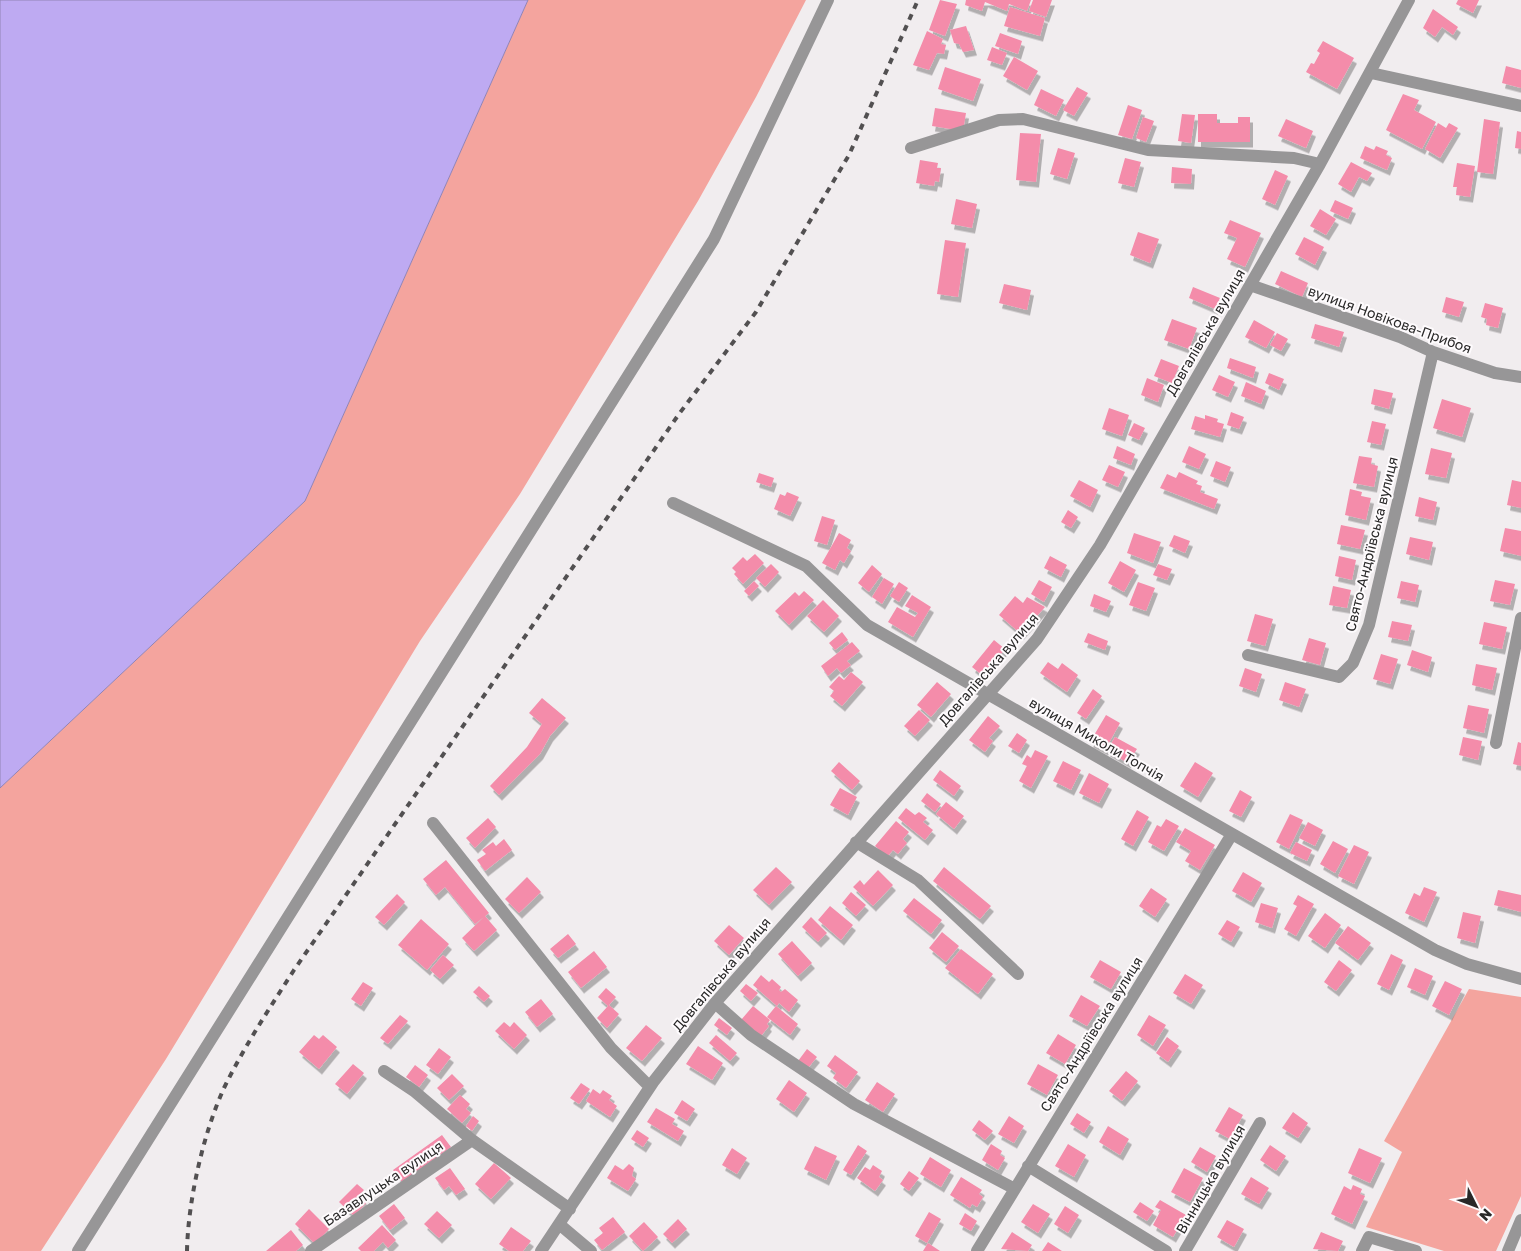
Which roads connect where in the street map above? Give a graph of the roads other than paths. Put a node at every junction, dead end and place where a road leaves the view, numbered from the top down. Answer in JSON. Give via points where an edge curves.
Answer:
{"nodes":[{"id":1,"x":828,"y":0,"type":"edge"},
{"id":2,"x":1409,"y":0,"type":"edge"},
{"id":3,"x":1371,"y":73,"type":"junction"},
{"id":4,"x":1521,"y":106,"type":"edge"},
{"id":5,"x":911,"y":148,"type":"dead end"},
{"id":6,"x":1320,"y":164,"type":"junction"},
{"id":7,"x":1250,"y":285,"type":"junction"},
{"id":8,"x":1433,"y":352,"type":"junction"},
{"id":9,"x":1521,"y":377,"type":"edge"},
{"id":10,"x":673,"y":503,"type":"dead end"},
{"id":11,"x":1521,"y":618,"type":"edge"},
{"id":12,"x":1248,"y":655,"type":"dead end"},
{"id":13,"x":988,"y":694,"type":"junction"},
{"id":14,"x":1496,"y":743,"type":"dead end"},
{"id":15,"x":433,"y":823,"type":"dead end"},
{"id":16,"x":1232,"y":834,"type":"junction"},
{"id":17,"x":856,"y":842,"type":"junction"},
{"id":18,"x":1018,"y":974,"type":"dead end"},
{"id":19,"x":1521,"y":979,"type":"edge"},
{"id":20,"x":715,"y":1003,"type":"junction"},
{"id":21,"x":384,"y":1071,"type":"dead end"},
{"id":22,"x":650,"y":1087,"type":"junction"},
{"id":23,"x":1260,"y":1122,"type":"dead end"},
{"id":24,"x":472,"y":1140,"type":"junction"},
{"id":25,"x":1028,"y":1166,"type":"junction"},
{"id":26,"x":1015,"y":1189,"type":"junction"},
{"id":27,"x":570,"y":1209,"type":"junction"},
{"id":28,"x":1521,"y":1220,"type":"edge"},
{"id":29,"x":559,"y":1224,"type":"junction"},
{"id":30,"x":78,"y":1251,"type":"edge"},
{"id":31,"x":311,"y":1251,"type":"edge"},
{"id":32,"x":541,"y":1251,"type":"edge"},
{"id":33,"x":592,"y":1251,"type":"edge"},
{"id":34,"x":977,"y":1251,"type":"edge"},
{"id":35,"x":1166,"y":1251,"type":"edge"},
{"id":36,"x":1185,"y":1251,"type":"edge"},
{"id":37,"x":1362,"y":1251,"type":"edge"},
{"id":38,"x":1416,"y":1251,"type":"edge"},
{"id":39,"x":1508,"y":1251,"type":"edge"}],
"edges":[{"from":1,"to":30,"type":"street","via":[[714,239]]},
{"from":2,"to":3,"type":"street","name":"Довгалівська вулиця"},
{"from":3,"to":4,"type":"street"},
{"from":3,"to":6,"type":"street","name":"Довгалівська вулиця"},
{"from":5,"to":6,"type":"street","via":[[999,120],[1023,119],[1148,150],[1294,158]]},
{"from":6,"to":7,"type":"street","name":"Довгалівська вулиця"},
{"from":7,"to":8,"type":"street","name":"вулиця Новікова-Прибоя","via":[[1400,336]]},
{"from":7,"to":13,"type":"street","name":"Довгалівська вулиця","via":[[1100,545],[1037,639]]},
{"from":8,"to":9,"type":"street","name":"вулиця Новікова-Прибоя","via":[[1494,373]]},
{"from":8,"to":12,"type":"street","name":"Свято-Андріївська вулиця","via":[[1384,565],[1368,625],[1353,663],[1339,677]]},
{"from":10,"to":13,"type":"street","name":"вулиця Миколи Топчія","via":[[806,566],[867,625]]},
{"from":11,"to":14,"type":"street"},
{"from":13,"to":16,"type":"street","name":"вулиця Миколи Топчія"},
{"from":13,"to":17,"type":"street","name":"Довгалівська вулиця"},
{"from":15,"to":22,"type":"street","via":[[611,1048]]},
{"from":16,"to":19,"type":"street","name":"вулиця Миколи Топчія","via":[[1436,950],[1467,964]]},
{"from":16,"to":25,"type":"street","name":"Свято-Андріївська вулиця"},
{"from":17,"to":18,"type":"street","via":[[918,880]]},
{"from":17,"to":20,"type":"street","name":"Довгалівська вулиця"},
{"from":20,"to":22,"type":"street","name":"Довгалівська вулиця"},
{"from":20,"to":26,"type":"street","via":[[752,1035],[854,1104]]},
{"from":21,"to":24,"type":"street","via":[[414,1091]]},
{"from":22,"to":27,"type":"street","name":"Довгалівська вулиця"},
{"from":23,"to":36,"type":"street","name":"Вінницька вулиця"},
{"from":24,"to":27,"type":"street"},
{"from":24,"to":31,"type":"street","name":"Базавлуцька вулиця"},
{"from":25,"to":26,"type":"street","name":"Свято-Андріївська вулиця"},
{"from":25,"to":35,"type":"street"},
{"from":26,"to":34,"type":"street","name":"Свято-Андріївська вулиця"},
{"from":27,"to":29,"type":"street","name":"Довгалівська вулиця"},
{"from":28,"to":39,"type":"street"},
{"from":29,"to":32,"type":"street","name":"Довгалівська вулиця"},
{"from":29,"to":33,"type":"street"},
{"from":37,"to":38,"type":"street","via":[[1369,1237]]}]}
